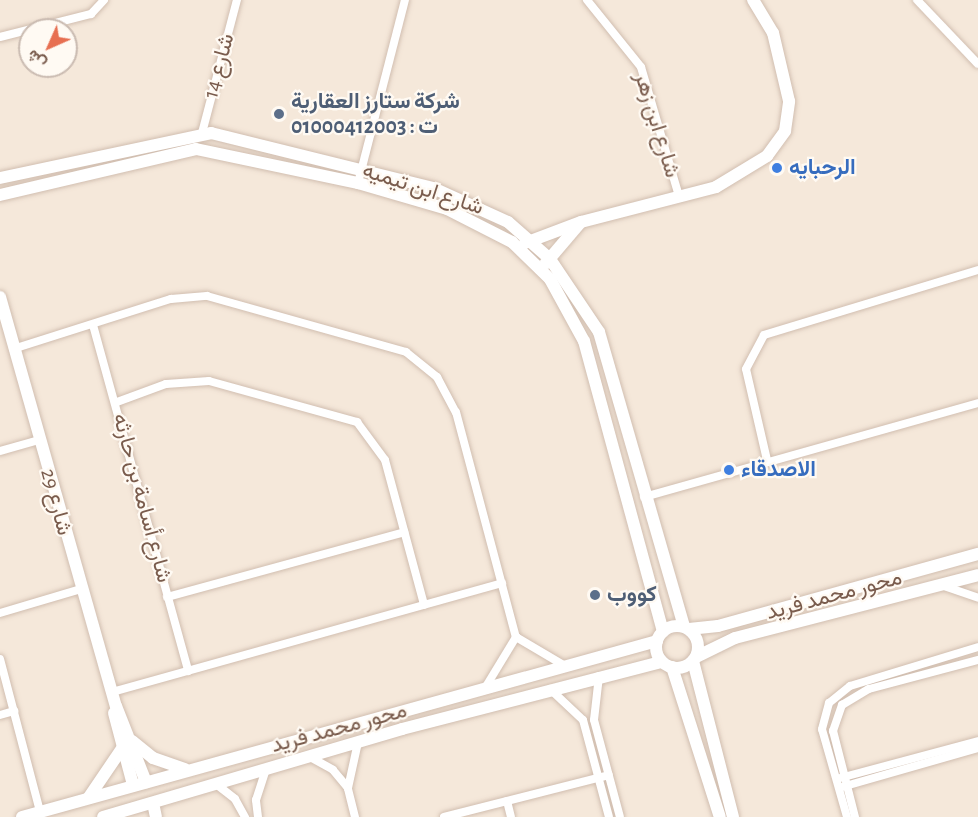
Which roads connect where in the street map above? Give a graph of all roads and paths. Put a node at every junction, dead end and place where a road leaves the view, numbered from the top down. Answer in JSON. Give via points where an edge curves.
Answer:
{"nodes":[{"id":1,"x":104,"y":0,"type":"edge"},
{"id":2,"x":237,"y":0,"type":"edge"},
{"id":3,"x":405,"y":0,"type":"edge"},
{"id":4,"x":587,"y":0,"type":"edge"},
{"id":5,"x":753,"y":0,"type":"edge"},
{"id":6,"x":917,"y":0,"type":"edge"},
{"id":7,"x":0,"y":37,"type":"edge"},
{"id":8,"x":978,"y":64,"type":"edge"},
{"id":9,"x":200,"y":133,"type":"junction"},
{"id":10,"x":220,"y":135,"type":"junction"},
{"id":11,"x":196,"y":149,"type":"junction"},
{"id":12,"x":218,"y":151,"type":"junction"},
{"id":13,"x":362,"y":168,"type":"junction"},
{"id":14,"x":0,"y":178,"type":"edge"},
{"id":15,"x":358,"y":183,"type":"junction"},
{"id":16,"x":0,"y":195,"type":"edge"},
{"id":17,"x":679,"y":196,"type":"junction"},
{"id":18,"x":581,"y":222,"type":"junction"},
{"id":19,"x":530,"y":239,"type":"junction"},
{"id":20,"x":519,"y":247,"type":"junction"},
{"id":21,"x":550,"y":259,"type":"junction"},
{"id":22,"x":540,"y":268,"type":"junction"},
{"id":23,"x":978,"y":270,"type":"edge"},
{"id":24,"x":0,"y":297,"type":"edge"},
{"id":25,"x":93,"y":325,"type":"junction"},
{"id":26,"x":13,"y":349,"type":"junction"},
{"id":27,"x":117,"y":402,"type":"junction"},
{"id":28,"x":978,"y":403,"type":"edge"},
{"id":29,"x":39,"y":440,"type":"junction"},
{"id":30,"x":0,"y":451,"type":"edge"},
{"id":31,"x":767,"y":460,"type":"junction"},
{"id":32,"x":644,"y":497,"type":"junction"},
{"id":33,"x":404,"y":532,"type":"junction"},
{"id":34,"x":978,"y":554,"type":"edge"},
{"id":35,"x":978,"y":575,"type":"edge"},
{"id":36,"x":502,"y":584,"type":"junction"},
{"id":37,"x":940,"y":585,"type":"junction"},
{"id":38,"x":81,"y":589,"type":"junction"},
{"id":39,"x":167,"y":597,"type":"junction"},
{"id":40,"x":978,"y":598,"type":"edge"},
{"id":41,"x":424,"y":605,"type":"junction"},
{"id":42,"x":0,"y":613,"type":"edge"},
{"id":43,"x":686,"y":628,"type":"junction"},
{"id":44,"x":660,"y":636,"type":"junction"},
{"id":45,"x":516,"y":638,"type":"junction"},
{"id":46,"x":978,"y":647,"type":"edge"},
{"id":47,"x":0,"y":659,"type":"edge"},
{"id":48,"x":695,"y":659,"type":"junction"},
{"id":49,"x":978,"y":660,"type":"edge"},
{"id":50,"x":667,"y":664,"type":"junction"},
{"id":51,"x":566,"y":667,"type":"junction"},
{"id":52,"x":188,"y":671,"type":"junction"},
{"id":53,"x":599,"y":676,"type":"junction"},
{"id":54,"x":484,"y":688,"type":"junction"},
{"id":55,"x":549,"y":688,"type":"junction"},
{"id":56,"x":112,"y":692,"type":"junction"},
{"id":57,"x":14,"y":711,"type":"junction"},
{"id":58,"x":0,"y":715,"type":"edge"},
{"id":59,"x":978,"y":741,"type":"edge"},
{"id":60,"x":358,"y":742,"type":"junction"},
{"id":61,"x":127,"y":743,"type":"junction"},
{"id":62,"x":978,"y":748,"type":"edge"},
{"id":63,"x":309,"y":756,"type":"junction"},
{"id":64,"x":266,"y":769,"type":"junction"},
{"id":65,"x":189,"y":770,"type":"junction"},
{"id":66,"x":609,"y":776,"type":"junction"},
{"id":67,"x":598,"y":779,"type":"junction"},
{"id":68,"x":146,"y":782,"type":"junction"},
{"id":69,"x":842,"y":782,"type":"junction"},
{"id":70,"x":216,"y":784,"type":"junction"},
{"id":71,"x":133,"y":785,"type":"junction"},
{"id":72,"x":348,"y":788,"type":"junction"},
{"id":73,"x":89,"y":797,"type":"junction"},
{"id":74,"x":507,"y":801,"type":"junction"},
{"id":75,"x":153,"y":803,"type":"junction"},
{"id":76,"x":40,"y":812,"type":"junction"},
{"id":77,"x":138,"y":812,"type":"edge"},
{"id":78,"x":22,"y":817,"type":"edge"},
{"id":79,"x":103,"y":817,"type":"edge"},
{"id":80,"x":156,"y":817,"type":"edge"},
{"id":81,"x":245,"y":817,"type":"edge"},
{"id":82,"x":258,"y":817,"type":"edge"},
{"id":83,"x":355,"y":817,"type":"edge"},
{"id":84,"x":444,"y":817,"type":"edge"},
{"id":85,"x":512,"y":817,"type":"edge"},
{"id":86,"x":609,"y":817,"type":"edge"},
{"id":87,"x":620,"y":817,"type":"edge"},
{"id":88,"x":720,"y":817,"type":"edge"},
{"id":89,"x":733,"y":817,"type":"edge"},
{"id":90,"x":847,"y":817,"type":"edge"},
{"id":91,"x":855,"y":817,"type":"edge"}],
"edges":[{"from":1,"to":7,"type":"street","via":[[91,14]]},
{"from":2,"to":9,"type":"street","name":"شارع 14"},
{"from":3,"to":13,"type":"street"},
{"from":4,"to":17,"type":"street","name":"شارع ابن زهر","via":[[641,67]]},
{"from":5,"to":17,"type":"street","via":[[778,47],[789,101],[785,131],[744,174]]},
{"from":6,"to":8,"type":"street"},
{"from":9,"to":10,"type":"street","name":"شارع ابن تيميه"},
{"from":9,"to":11,"type":"street"},
{"from":9,"to":14,"type":"street","name":"شارع ابن تيميه"},
{"from":10,"to":12,"type":"street"},
{"from":10,"to":13,"type":"street","name":"شارع ابن تيميه"},
{"from":11,"to":12,"type":"street","name":"شارع ابن تيميه"},
{"from":11,"to":16,"type":"street","name":"شارع ابن تيميه"},
{"from":12,"to":15,"type":"street","name":"شارع ابن تيميه"},
{"from":13,"to":15,"type":"street"},
{"from":13,"to":19,"type":"street","name":"شارع ابن تيميه","via":[[482,205]]},
{"from":15,"to":20,"type":"street","name":"شارع ابن تيميه","via":[[447,209]]},
{"from":17,"to":18,"type":"street"},
{"from":18,"to":19,"type":"street"},
{"from":18,"to":21,"type":"street"},
{"from":19,"to":20,"type":"street"},
{"from":19,"to":21,"type":"street","name":"شارع ابن تيميه"},
{"from":20,"to":22,"type":"street","name":"شارع ابن تيميه"},
{"from":21,"to":22,"type":"street"},
{"from":21,"to":32,"type":"street","name":"شارع ابن تيميه","via":[[599,332]]},
{"from":22,"to":44,"type":"street","name":"شارع ابن تيميه","via":[[567,306],[593,368]]},
{"from":23,"to":31,"type":"street","via":[[764,334],[746,369]]},
{"from":24,"to":26,"type":"street","name":"شارع 29"},
{"from":25,"to":26,"type":"street"},
{"from":25,"to":27,"type":"street","name":"شارع أسامة بن حارثه"},
{"from":25,"to":36,"type":"street","via":[[171,300],[207,296],[406,352],[437,377],[456,412]]},
{"from":26,"to":29,"type":"street","name":"شارع 29"},
{"from":27,"to":33,"type":"street","via":[[166,384],[209,381],[342,414],[378,444]]},
{"from":27,"to":39,"type":"street","name":"شارع أسامة بن حارثه"},
{"from":28,"to":31,"type":"street"},
{"from":29,"to":30,"type":"street"},
{"from":29,"to":38,"type":"street","name":"شارع 29"},
{"from":31,"to":32,"type":"street"},
{"from":32,"to":43,"type":"street","name":"شارع ابن تيميه"},
{"from":33,"to":39,"type":"street"},
{"from":33,"to":41,"type":"street"},
{"from":34,"to":43,"type":"street","name":"محور محمد فريد","via":[[718,626]]},
{"from":35,"to":37,"type":"street","name":"محور محمد فريد"},
{"from":36,"to":41,"type":"street"},
{"from":36,"to":45,"type":"street"},
{"from":37,"to":40,"type":"street"},
{"from":37,"to":48,"type":"street","name":"محور محمد فريد","via":[[735,638]]},
{"from":38,"to":42,"type":"street"},
{"from":38,"to":56,"type":"street","name":"شارع 29"},
{"from":39,"to":52,"type":"street","name":"شارع أسامة بن حارثه"},
{"from":41,"to":52,"type":"street"},
{"from":43,"to":44,"type":"street","name":"محور محمد فريد"},
{"from":43,"to":48,"type":"street","name":"شارع ابن تيميه","via":[[697,639]]},
{"from":44,"to":50,"type":"street","name":"شارع ابن تيميه"},
{"from":44,"to":51,"type":"street","name":"محور محمد فريد"},
{"from":45,"to":51,"type":"street"},
{"from":45,"to":54,"type":"street"},
{"from":46,"to":69,"type":"street","via":[[835,695],[822,729]]},
{"from":47,"to":57,"type":"street"},
{"from":48,"to":50,"type":"street","name":"محور محمد فريد"},
{"from":48,"to":89,"type":"street","name":"شارع ابن تيميه"},
{"from":49,"to":69,"type":"street","via":[[869,689],[842,705],[833,731]]},
{"from":50,"to":53,"type":"street","name":"محور محمد فريد"},
{"from":50,"to":88,"type":"street","name":"شارع ابن تيميه"},
{"from":51,"to":54,"type":"street","name":"محور محمد فريد"},
{"from":52,"to":56,"type":"street"},
{"from":53,"to":55,"type":"street","name":"محور محمد فريد"},
{"from":53,"to":66,"type":"street","via":[[593,710]]},
{"from":54,"to":65,"type":"street","name":"محور محمد فريد"},
{"from":55,"to":60,"type":"street","name":"محور محمد فريد"},
{"from":55,"to":67,"type":"street","via":[[583,720]]},
{"from":56,"to":61,"type":"street","name":"شارع 29"},
{"from":57,"to":58,"type":"street"},
{"from":57,"to":76,"type":"street"},
{"from":59,"to":69,"type":"street"},
{"from":60,"to":63,"type":"street","name":"محور محمد فريد"},
{"from":60,"to":72,"type":"street"},
{"from":61,"to":65,"type":"street","via":[[153,758]]},
{"from":61,"to":68,"type":"street","name":"شارع 29"},
{"from":61,"to":71,"type":"street","name":"شارع 29"},
{"from":61,"to":73,"type":"street"},
{"from":62,"to":69,"type":"street"},
{"from":63,"to":64,"type":"street","name":"محور محمد فريد"},
{"from":63,"to":72,"type":"street","via":[[333,770]]},
{"from":64,"to":70,"type":"street","name":"محور محمد فريد"},
{"from":64,"to":82,"type":"street","via":[[256,800]]},
{"from":65,"to":68,"type":"street","name":"محور محمد فريد"},
{"from":66,"to":67,"type":"street"},
{"from":66,"to":87,"type":"street"},
{"from":67,"to":74,"type":"street"},
{"from":67,"to":86,"type":"street"},
{"from":68,"to":71,"type":"street","name":"محور محمد فريد"},
{"from":69,"to":90,"type":"street"},
{"from":69,"to":91,"type":"street"},
{"from":70,"to":75,"type":"street","name":"محور محمد فريد"},
{"from":70,"to":81,"type":"street","via":[[236,800]]},
{"from":71,"to":73,"type":"street","name":"محور محمد فريد"},
{"from":72,"to":83,"type":"street"},
{"from":73,"to":76,"type":"street","name":"محور محمد فريد"},
{"from":74,"to":84,"type":"street"},
{"from":74,"to":85,"type":"street"},
{"from":75,"to":77,"type":"street","name":"محور محمد فريد"},
{"from":75,"to":80,"type":"street"},
{"from":76,"to":78,"type":"street","name":"محور محمد فريد"},
{"from":77,"to":79,"type":"street","name":"محور محمد فريد"}]}
